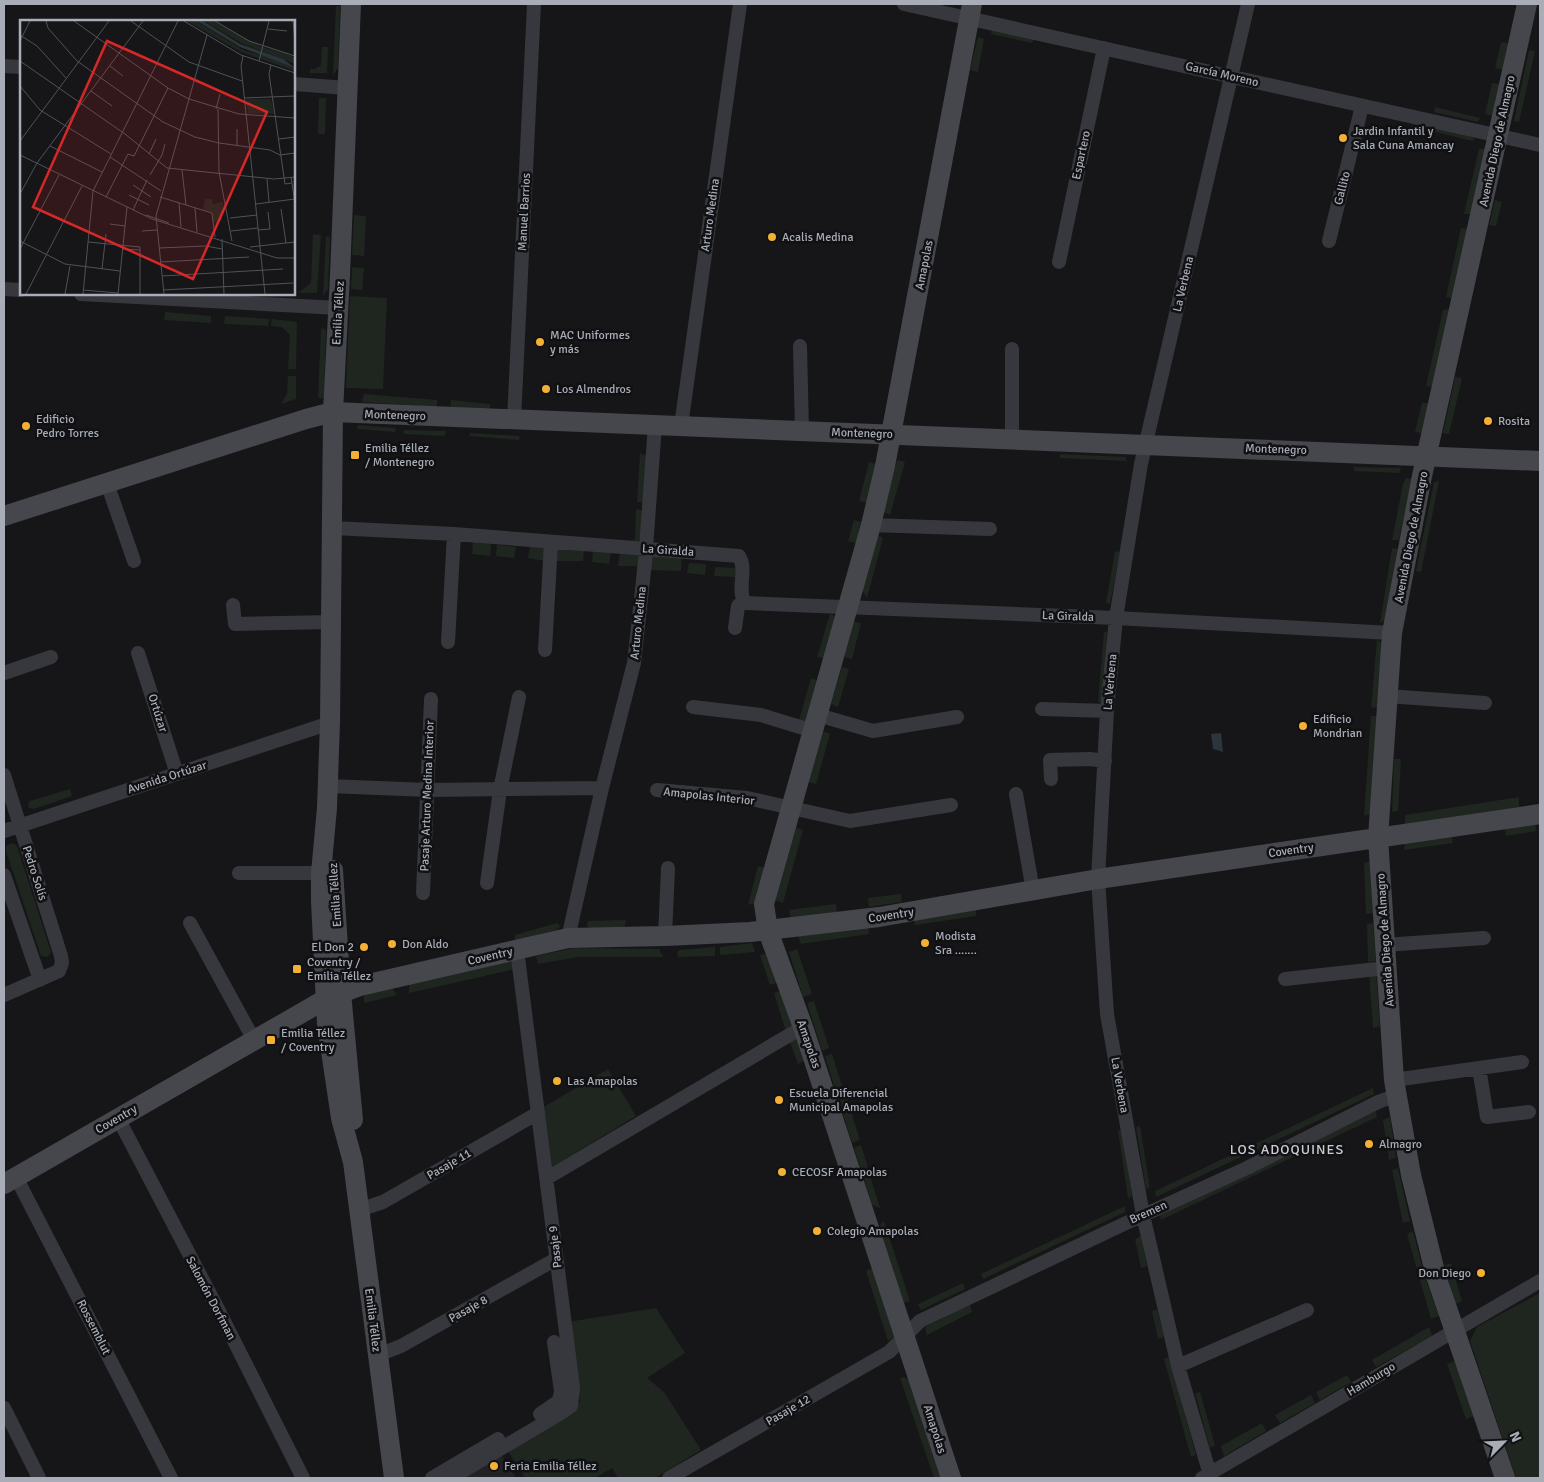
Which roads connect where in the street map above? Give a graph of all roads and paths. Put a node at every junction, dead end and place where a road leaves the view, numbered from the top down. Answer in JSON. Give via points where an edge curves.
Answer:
{"nodes":[{"id":1,"x":351,"y":4,"type":"edge"},
{"id":2,"x":534,"y":4,"type":"edge"},
{"id":3,"x":740,"y":4,"type":"edge"},
{"id":4,"x":904,"y":4,"type":"edge"},
{"id":5,"x":1248,"y":4,"type":"edge"},
{"id":6,"x":1527,"y":4,"type":"edge"},
{"id":7,"x":971,"y":11,"type":"edge"},
{"id":8,"x":1104,"y":48,"type":"junction"},
{"id":9,"x":4,"y":66,"type":"edge"},
{"id":10,"x":20,"y":67,"type":"edge"},
{"id":11,"x":1231,"y":75,"type":"junction"},
{"id":12,"x":295,"y":84,"type":"edge"},
{"id":13,"x":348,"y":88,"type":"junction"},
{"id":14,"x":1362,"y":106,"type":"junction"},
{"id":15,"x":1498,"y":135,"type":"junction"},
{"id":16,"x":1540,"y":145,"type":"edge"},
{"id":17,"x":1329,"y":241,"type":"dead end"},
{"id":18,"x":1059,"y":262,"type":"dead end"},
{"id":19,"x":4,"y":289,"type":"edge"},
{"id":20,"x":20,"y":290,"type":"edge"},
{"id":21,"x":98,"y":295,"type":"edge"},
{"id":22,"x":339,"y":308,"type":"junction"},
{"id":23,"x":800,"y":346,"type":"dead end"},
{"id":24,"x":1012,"y":349,"type":"dead end"},
{"id":25,"x":333,"y":412,"type":"junction"},
{"id":26,"x":514,"y":420,"type":"junction"},
{"id":27,"x":655,"y":425,"type":"junction"},
{"id":28,"x":681,"y":426,"type":"junction"},
{"id":29,"x":802,"y":431,"type":"junction"},
{"id":30,"x":892,"y":434,"type":"junction"},
{"id":31,"x":1012,"y":439,"type":"junction"},
{"id":32,"x":1145,"y":444,"type":"junction"},
{"id":33,"x":1427,"y":455,"type":"junction"},
{"id":34,"x":1540,"y":461,"type":"edge"},
{"id":35,"x":106,"y":483,"type":"junction"},
{"id":36,"x":4,"y":516,"type":"edge"},
{"id":37,"x":871,"y":525,"type":"junction"},
{"id":38,"x":333,"y":528,"type":"junction"},
{"id":39,"x":990,"y":529,"type":"dead end"},
{"id":40,"x":454,"y":534,"type":"junction"},
{"id":41,"x":551,"y":542,"type":"junction"},
{"id":42,"x":646,"y":549,"type":"junction"},
{"id":43,"x":134,"y":561,"type":"dead end"},
{"id":44,"x":744,"y":601,"type":"junction"},
{"id":45,"x":233,"y":605,"type":"dead end"},
{"id":46,"x":848,"y":607,"type":"junction"},
{"id":47,"x":1116,"y":618,"type":"junction"},
{"id":48,"x":332,"y":622,"type":"junction"},
{"id":49,"x":735,"y":628,"type":"dead end"},
{"id":50,"x":1392,"y":632,"type":"junction"},
{"id":51,"x":448,"y":642,"type":"dead end"},
{"id":52,"x":545,"y":650,"type":"dead end"},
{"id":53,"x":138,"y":653,"type":"dead end"},
{"id":54,"x":51,"y":657,"type":"dead end"},
{"id":55,"x":4,"y":673,"type":"edge"},
{"id":56,"x":1387,"y":696,"type":"junction"},
{"id":57,"x":519,"y":697,"type":"dead end"},
{"id":58,"x":431,"y":699,"type":"dead end"},
{"id":59,"x":1485,"y":703,"type":"dead end"},
{"id":60,"x":693,"y":707,"type":"dead end"},
{"id":61,"x":1042,"y":709,"type":"dead end"},
{"id":62,"x":1107,"y":711,"type":"junction"},
{"id":63,"x":957,"y":717,"type":"dead end"},
{"id":64,"x":330,"y":723,"type":"junction"},
{"id":65,"x":816,"y":723,"type":"junction"},
{"id":66,"x":1104,"y":760,"type":"junction"},
{"id":67,"x":176,"y":774,"type":"junction"},
{"id":68,"x":4,"y":775,"type":"edge"},
{"id":69,"x":1051,"y":779,"type":"dead end"},
{"id":70,"x":328,"y":786,"type":"junction"},
{"id":71,"x":602,"y":788,"type":"junction"},
{"id":72,"x":428,"y":790,"type":"junction"},
{"id":73,"x":500,"y":790,"type":"junction"},
{"id":74,"x":657,"y":790,"type":"dead end"},
{"id":75,"x":1016,"y":794,"type":"dead end"},
{"id":76,"x":951,"y":805,"type":"dead end"},
{"id":77,"x":327,"y":808,"type":"junction"},
{"id":78,"x":791,"y":808,"type":"junction"},
{"id":79,"x":1540,"y":814,"type":"edge"},
{"id":80,"x":20,"y":826,"type":"junction"},
{"id":81,"x":4,"y":831,"type":"edge"},
{"id":82,"x":1378,"y":838,"type":"junction"},
{"id":83,"x":668,"y":868,"type":"dead end"},
{"id":84,"x":239,"y":873,"type":"dead end"},
{"id":85,"x":322,"y":873,"type":"junction"},
{"id":86,"x":4,"y":875,"type":"edge"},
{"id":87,"x":1098,"y":879,"type":"junction"},
{"id":88,"x":487,"y":883,"type":"dead end"},
{"id":89,"x":1033,"y":892,"type":"junction"},
{"id":90,"x":423,"y":893,"type":"dead end"},
{"id":91,"x":190,"y":923,"type":"dead end"},
{"id":92,"x":768,"y":931,"type":"junction"},
{"id":93,"x":665,"y":936,"type":"junction"},
{"id":94,"x":568,"y":938,"type":"junction"},
{"id":95,"x":1484,"y":938,"type":"dead end"},
{"id":96,"x":1384,"y":945,"type":"junction"},
{"id":97,"x":517,"y":950,"type":"junction"},
{"id":98,"x":1386,"y":968,"type":"junction"},
{"id":99,"x":1285,"y":979,"type":"dead end"},
{"id":100,"x":40,"y":980,"type":"junction"},
{"id":101,"x":4,"y":995,"type":"edge"},
{"id":102,"x":334,"y":996,"type":"junction"},
{"id":103,"x":803,"y":1027,"type":"junction"},
{"id":104,"x":254,"y":1040,"type":"junction"},
{"id":105,"x":1522,"y":1062,"type":"dead end"},
{"id":106,"x":1479,"y":1068,"type":"junction"},
{"id":107,"x":1395,"y":1088,"type":"junction"},
{"id":108,"x":1529,"y":1112,"type":"dead end"},
{"id":109,"x":538,"y":1113,"type":"junction"},
{"id":110,"x":118,"y":1118,"type":"junction"},
{"id":111,"x":547,"y":1178,"type":"junction"},
{"id":112,"x":10,"y":1180,"type":"edge"},
{"id":113,"x":359,"y":1210,"type":"junction"},
{"id":114,"x":1143,"y":1215,"type":"junction"},
{"id":115,"x":556,"y":1259,"type":"junction"},
{"id":116,"x":1540,"y":1281,"type":"edge"},
{"id":117,"x":1307,"y":1310,"type":"dead end"},
{"id":118,"x":1453,"y":1331,"type":"junction"},
{"id":119,"x":905,"y":1336,"type":"junction"},
{"id":120,"x":554,"y":1342,"type":"dead end"},
{"id":121,"x":378,"y":1355,"type":"junction"},
{"id":122,"x":1178,"y":1366,"type":"junction"},
{"id":123,"x":4,"y":1408,"type":"edge"},
{"id":124,"x":1208,"y":1477,"type":"edge"},
{"id":125,"x":40,"y":1478,"type":"edge"},
{"id":126,"x":172,"y":1478,"type":"edge"},
{"id":127,"x":303,"y":1478,"type":"edge"},
{"id":128,"x":394,"y":1478,"type":"edge"},
{"id":129,"x":432,"y":1478,"type":"edge"},
{"id":130,"x":451,"y":1478,"type":"edge"},
{"id":131,"x":669,"y":1478,"type":"edge"},
{"id":132,"x":951,"y":1478,"type":"edge"},
{"id":133,"x":1505,"y":1478,"type":"edge"}],
"edges":[{"from":1,"to":13,"type":"street","name":"Emilia Téllez"},
{"from":2,"to":26,"type":"street","name":"Manuel Barrios"},
{"from":3,"to":28,"type":"street","name":"Arturo Medina"},
{"from":4,"to":7,"type":"street","name":"García Moreno"},
{"from":5,"to":11,"type":"street","name":"La Verbena"},
{"from":6,"to":15,"type":"street","name":"Avenida Diego de Almagro"},
{"from":7,"to":8,"type":"street","name":"García Moreno"},
{"from":7,"to":30,"type":"street","name":"Amapolas"},
{"from":8,"to":11,"type":"street","name":"García Moreno"},
{"from":8,"to":18,"type":"street","name":"Espartero"},
{"from":9,"to":10,"type":"street"},
{"from":11,"to":14,"type":"street","name":"García Moreno"},
{"from":11,"to":32,"type":"street","name":"La Verbena"},
{"from":12,"to":13,"type":"street"},
{"from":13,"to":22,"type":"street","name":"Emilia Téllez"},
{"from":14,"to":15,"type":"street","name":"García Moreno"},
{"from":14,"to":17,"type":"street","name":"Gallito"},
{"from":15,"to":16,"type":"street","name":"García Moreno"},
{"from":15,"to":33,"type":"street","name":"Avenida Diego de Almagro"},
{"from":19,"to":20,"type":"street"},
{"from":21,"to":22,"type":"street"},
{"from":22,"to":25,"type":"street","name":"Emilia Téllez"},
{"from":23,"to":29,"type":"street"},
{"from":24,"to":31,"type":"street"},
{"from":25,"to":26,"type":"street","name":"Montenegro"},
{"from":25,"to":35,"type":"street","name":"Montenegro"},
{"from":25,"to":38,"type":"street","name":"Emilia Téllez"},
{"from":26,"to":27,"type":"street","name":"Montenegro"},
{"from":27,"to":28,"type":"street","name":"Montenegro"},
{"from":27,"to":42,"type":"street","name":"Arturo Medina"},
{"from":28,"to":29,"type":"street","name":"Montenegro"},
{"from":29,"to":30,"type":"street","name":"Montenegro"},
{"from":30,"to":31,"type":"street","name":"Montenegro"},
{"from":30,"to":37,"type":"street","name":"Amapolas"},
{"from":31,"to":32,"type":"street","name":"Montenegro"},
{"from":32,"to":33,"type":"street","name":"Montenegro"},
{"from":32,"to":47,"type":"street","name":"La Verbena"},
{"from":33,"to":34,"type":"street","name":"Montenegro"},
{"from":33,"to":50,"type":"street","name":"Avenida Diego de Almagro"},
{"from":35,"to":36,"type":"street","name":"Montenegro"},
{"from":35,"to":43,"type":"street"},
{"from":37,"to":39,"type":"street"},
{"from":37,"to":46,"type":"street","name":"Amapolas"},
{"from":38,"to":40,"type":"street","name":"La Giralda"},
{"from":38,"to":48,"type":"street","name":"Emilia Téllez"},
{"from":40,"to":41,"type":"street","name":"La Giralda"},
{"from":40,"to":51,"type":"street"},
{"from":41,"to":42,"type":"street","name":"La Giralda"},
{"from":41,"to":52,"type":"street"},
{"from":42,"to":44,"type":"street","name":"La Giralda","via":[[739,556],[743,562]]},
{"from":42,"to":71,"type":"street","name":"Arturo Medina","via":[[634,663]]},
{"from":44,"to":46,"type":"street","name":"La Giralda"},
{"from":44,"to":49,"type":"street","name":"La Giralda","via":[[738,606]]},
{"from":45,"to":48,"type":"street","via":[[235,624]]},
{"from":46,"to":47,"type":"street","name":"La Giralda"},
{"from":46,"to":65,"type":"street","name":"Amapolas"},
{"from":47,"to":50,"type":"street","name":"La Giralda"},
{"from":47,"to":62,"type":"street","name":"La Verbena"},
{"from":48,"to":64,"type":"street","name":"Emilia Téllez"},
{"from":50,"to":56,"type":"street","name":"Avenida Diego de Almagro"},
{"from":53,"to":67,"type":"street","name":"Ortúzar"},
{"from":54,"to":55,"type":"street"},
{"from":56,"to":59,"type":"street"},
{"from":56,"to":82,"type":"street","name":"Avenida Diego de Almagro"},
{"from":57,"to":73,"type":"street"},
{"from":58,"to":72,"type":"street","name":"Pasaje Arturo Medina Interior"},
{"from":60,"to":65,"type":"street"},
{"from":61,"to":62,"type":"street"},
{"from":62,"to":66,"type":"street","name":"La Verbena"},
{"from":63,"to":65,"type":"street","via":[[873,731]]},
{"from":64,"to":67,"type":"street","name":"Avenida Ortúzar"},
{"from":64,"to":70,"type":"street","name":"Emilia Téllez"},
{"from":65,"to":78,"type":"street","name":"Amapolas"},
{"from":66,"to":69,"type":"street","via":[[1050,760]]},
{"from":66,"to":87,"type":"street","name":"La Verbena"},
{"from":67,"to":80,"type":"street","name":"Avenida Ortúzar"},
{"from":68,"to":80,"type":"street","name":"Pedro Solís"},
{"from":70,"to":72,"type":"street"},
{"from":70,"to":77,"type":"street","name":"Emilia Téllez"},
{"from":71,"to":73,"type":"street"},
{"from":71,"to":94,"type":"street","name":"Arturo Medina"},
{"from":72,"to":73,"type":"street"},
{"from":72,"to":90,"type":"street","name":"Pasaje Arturo Medina Interior"},
{"from":73,"to":88,"type":"street"},
{"from":74,"to":78,"type":"street","name":"Amapolas Interior","via":[[747,798]]},
{"from":75,"to":89,"type":"street"},
{"from":76,"to":78,"type":"street","via":[[850,821]]},
{"from":77,"to":85,"type":"street","name":"Emilia Téllez"},
{"from":77,"to":102,"type":"street","name":"Emilia Téllez","via":[[334,881]]},
{"from":78,"to":92,"type":"street","name":"Amapolas","via":[[764,904]]},
{"from":79,"to":82,"type":"street","name":"Coventry"},
{"from":80,"to":81,"type":"street","name":"Avenida Ortúzar"},
{"from":80,"to":100,"type":"street","name":"Pedro Solís","via":[[61,956],[59,971]]},
{"from":82,"to":87,"type":"street","name":"Coventry"},
{"from":82,"to":96,"type":"street","name":"Avenida Diego de Almagro"},
{"from":83,"to":93,"type":"street"},
{"from":84,"to":85,"type":"street","name":"Emilia Téllez"},
{"from":85,"to":102,"type":"street","name":"Emilia Téllez","via":[[322,930]]},
{"from":86,"to":100,"type":"street"},
{"from":87,"to":89,"type":"street","name":"Coventry"},
{"from":87,"to":114,"type":"street","name":"La Verbena","via":[[1107,1014]]},
{"from":89,"to":92,"type":"street","name":"Coventry"},
{"from":91,"to":104,"type":"street"},
{"from":92,"to":93,"type":"street","name":"Coventry"},
{"from":92,"to":103,"type":"street","name":"Amapolas"},
{"from":93,"to":94,"type":"street","name":"Coventry"},
{"from":94,"to":97,"type":"street","name":"Coventry"},
{"from":95,"to":96,"type":"street"},
{"from":96,"to":98,"type":"street","name":"Avenida Diego de Almagro"},
{"from":97,"to":102,"type":"street","name":"Coventry","via":[[360,986]]},
{"from":97,"to":109,"type":"street","name":"Pasaje 9"},
{"from":98,"to":99,"type":"street"},
{"from":98,"to":107,"type":"street","name":"Avenida Diego de Almagro"},
{"from":100,"to":101,"type":"street"},
{"from":102,"to":104,"type":"street","name":"Coventry"},
{"from":102,"to":113,"type":"street","name":"Emilia Téllez","via":[[351,1082],[353,1162]]},
{"from":103,"to":111,"type":"street"},
{"from":103,"to":119,"type":"street","name":"Amapolas"},
{"from":104,"to":110,"type":"street","name":"Coventry"},
{"from":105,"to":106,"type":"street"},
{"from":106,"to":107,"type":"street"},
{"from":106,"to":108,"type":"street","via":[[1487,1117]]},
{"from":107,"to":114,"type":"street","name":"Bremen","via":[[1378,1102]]},
{"from":107,"to":118,"type":"street","name":"Avenida Diego de Almagro","via":[[1411,1175]]},
{"from":109,"to":111,"type":"street","name":"Pasaje 9"},
{"from":109,"to":113,"type":"street","name":"Pasaje 11","via":[[383,1202]]},
{"from":110,"to":112,"type":"street","name":"Coventry"},
{"from":110,"to":127,"type":"street","name":"Salomón Dorfman"},
{"from":111,"to":115,"type":"street","name":"Pasaje 9"},
{"from":112,"to":126,"type":"street","name":"Rossemblut"},
{"from":113,"to":121,"type":"street","name":"Emilia Téllez"},
{"from":114,"to":119,"type":"street","name":"Bremen","via":[[920,1321]]},
{"from":114,"to":122,"type":"street","name":"La Verbena"},
{"from":115,"to":121,"type":"street","name":"Pasaje 8","via":[[401,1346]]},
{"from":115,"to":130,"type":"street","name":"Pasaje 9","via":[[573,1387],[570,1406]]},
{"from":116,"to":118,"type":"street","name":"Hamburgo"},
{"from":117,"to":122,"type":"street"},
{"from":118,"to":124,"type":"street","name":"Hamburgo"},
{"from":118,"to":133,"type":"street","name":"Avenida Diego de Almagro"},
{"from":119,"to":131,"type":"street","name":"Pasaje 12","via":[[889,1352]]},
{"from":119,"to":132,"type":"street","name":"Amapolas"},
{"from":120,"to":129,"type":"street","via":[[561,1391],[559,1401]]},
{"from":121,"to":128,"type":"street","name":"Emilia Téllez"},
{"from":122,"to":124,"type":"street","name":"La Verbena"},
{"from":123,"to":125,"type":"street"}]}
